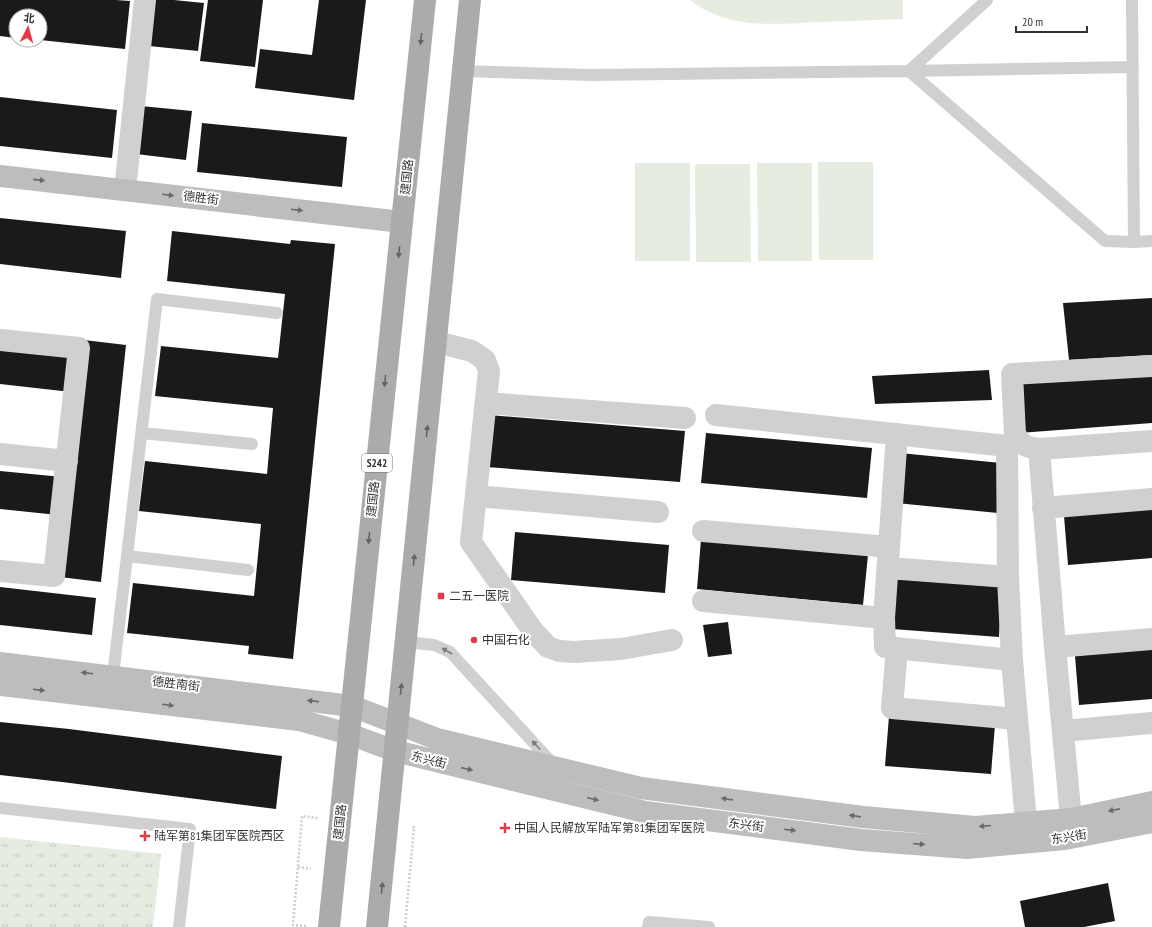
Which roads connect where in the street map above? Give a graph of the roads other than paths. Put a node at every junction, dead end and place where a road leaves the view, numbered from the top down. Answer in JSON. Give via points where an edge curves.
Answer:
{"nodes":[{"id":1,"x":145,"y":0,"type":"edge"},
{"id":2,"x":425,"y":0,"type":"edge"},
{"id":3,"x":470,"y":0,"type":"edge"},
{"id":4,"x":987,"y":0,"type":"edge"},
{"id":5,"x":1132,"y":0,"type":"edge"},
{"id":6,"x":1133,"y":67,"type":"junction"},
{"id":7,"x":463,"y":71,"type":"junction"},
{"id":8,"x":909,"y":71,"type":"junction"},
{"id":9,"x":0,"y":176,"type":"edge"},
{"id":10,"x":125,"y":190,"type":"junction"},
{"id":11,"x":402,"y":222,"type":"junction"},
{"id":12,"x":1152,"y":241,"type":"edge"},
{"id":13,"x":1134,"y":242,"type":"junction"},
{"id":14,"x":277,"y":313,"type":"dead end"},
{"id":15,"x":0,"y":340,"type":"edge"},
{"id":16,"x":436,"y":342,"type":"junction"},
{"id":17,"x":1152,"y":366,"type":"edge"},
{"id":18,"x":486,"y":403,"type":"junction"},
{"id":19,"x":716,"y":415,"type":"dead end"},
{"id":20,"x":685,"y":418,"type":"dead end"},
{"id":21,"x":142,"y":433,"type":"junction"},
{"id":22,"x":897,"y":434,"type":"junction"},
{"id":23,"x":1152,"y":441,"type":"edge"},
{"id":24,"x":252,"y":444,"type":"dead end"},
{"id":25,"x":1038,"y":449,"type":"junction"},
{"id":26,"x":0,"y":454,"type":"edge"},
{"id":27,"x":67,"y":461,"type":"junction"},
{"id":28,"x":476,"y":496,"type":"junction"},
{"id":29,"x":1152,"y":499,"type":"edge"},
{"id":30,"x":1043,"y":508,"type":"junction"},
{"id":31,"x":658,"y":512,"type":"dead end"},
{"id":32,"x":703,"y":530,"type":"dead end"},
{"id":33,"x":127,"y":556,"type":"junction"},
{"id":34,"x":888,"y":557,"type":"junction"},
{"id":35,"x":248,"y":570,"type":"dead end"},
{"id":36,"x":0,"y":571,"type":"edge"},
{"id":37,"x":1008,"y":577,"type":"junction"},
{"id":38,"x":703,"y":601,"type":"dead end"},
{"id":39,"x":884,"y":618,"type":"junction"},
{"id":40,"x":672,"y":640,"type":"dead end"},
{"id":41,"x":1152,"y":640,"type":"edge"},
{"id":42,"x":406,"y":642,"type":"junction"},
{"id":43,"x":1055,"y":647,"type":"junction"},
{"id":44,"x":897,"y":648,"type":"junction"},
{"id":45,"x":1012,"y":660,"type":"junction"},
{"id":46,"x":0,"y":662,"type":"edge"},
{"id":47,"x":113,"y":676,"type":"junction"},
{"id":48,"x":0,"y":685,"type":"edge"},
{"id":49,"x":352,"y":706,"type":"junction"},
{"id":50,"x":1017,"y":719,"type":"junction"},
{"id":51,"x":398,"y":723,"type":"junction"},
{"id":52,"x":1152,"y":723,"type":"edge"},
{"id":53,"x":1063,"y":731,"type":"junction"},
{"id":54,"x":349,"y":734,"type":"junction"},
{"id":55,"x":395,"y":752,"type":"junction"},
{"id":56,"x":557,"y":768,"type":"junction"},
{"id":57,"x":552,"y":789,"type":"junction"},
{"id":58,"x":1152,"y":802,"type":"edge"},
{"id":59,"x":0,"y":808,"type":"edge"},
{"id":60,"x":1071,"y":819,"type":"junction"},
{"id":61,"x":1152,"y":822,"type":"edge"},
{"id":62,"x":1026,"y":823,"type":"junction"},
{"id":63,"x":179,"y":927,"type":"edge"},
{"id":64,"x":329,"y":927,"type":"edge"},
{"id":65,"x":378,"y":927,"type":"edge"},
{"id":66,"x":648,"y":927,"type":"edge"},
{"id":67,"x":709,"y":927,"type":"edge"}],
"edges":[{"from":1,"to":10,"type":"street"},
{"from":2,"to":11,"type":"main road","name":"建国路","number":"S242","one_way":true},
{"from":3,"to":7,"type":"main road"},
{"from":4,"to":8,"type":"lane"},
{"from":5,"to":6,"type":"lane"},
{"from":6,"to":8,"type":"lane"},
{"from":6,"to":13,"type":"lane"},
{"from":7,"to":8,"type":"lane","via":[[592,75]]},
{"from":7,"to":16,"type":"main road"},
{"from":8,"to":13,"type":"lane","via":[[1105,241]]},
{"from":9,"to":10,"type":"main road","name":"德胜街","one_way":true},
{"from":10,"to":11,"type":"main road","name":"德胜街","one_way":true},
{"from":11,"to":49,"type":"main road","name":"建国路","number":"S242","one_way":true},
{"from":12,"to":13,"type":"lane"},
{"from":14,"to":21,"type":"lane","via":[[157,299]]},
{"from":15,"to":27,"type":"street","via":[[79,348]]},
{"from":16,"to":18,"type":"street","via":[[472,351],[484,360],[489,372]]},
{"from":42,"to":16,"type":"main road","one_way":true},
{"from":17,"to":25,"type":"street","via":[[1012,374],[1015,434],[1019,442],[1026,447]]},
{"from":18,"to":20,"type":"street"},
{"from":18,"to":28,"type":"street"},
{"from":19,"to":22,"type":"street"},
{"from":21,"to":24,"type":"lane"},
{"from":21,"to":33,"type":"lane"},
{"from":22,"to":34,"type":"street"},
{"from":22,"to":37,"type":"street","via":[[1007,446]]},
{"from":23,"to":25,"type":"street"},
{"from":25,"to":30,"type":"street"},
{"from":26,"to":27,"type":"street"},
{"from":27,"to":36,"type":"street","via":[[54,576]]},
{"from":28,"to":31,"type":"street"},
{"from":28,"to":40,"type":"street","via":[[471,542],[533,631],[548,647],[574,652],[621,649]]},
{"from":29,"to":30,"type":"street"},
{"from":30,"to":43,"type":"street"},
{"from":32,"to":34,"type":"street"},
{"from":33,"to":35,"type":"lane"},
{"from":33,"to":47,"type":"lane"},
{"from":34,"to":37,"type":"street"},
{"from":34,"to":39,"type":"street"},
{"from":37,"to":45,"type":"street"},
{"from":38,"to":39,"type":"street"},
{"from":39,"to":44,"type":"street","via":[[885,647]]},
{"from":41,"to":43,"type":"street"},
{"from":51,"to":42,"type":"main road","one_way":true},
{"from":56,"to":42,"type":"lane","one_way":true,"via":[[450,652],[434,645]]},
{"from":43,"to":53,"type":"street"},
{"from":44,"to":45,"type":"street"},
{"from":44,"to":50,"type":"street","via":[[892,708]]},
{"from":45,"to":50,"type":"street"},
{"from":47,"to":46,"type":"main road","name":"德胜南街","one_way":true},
{"from":49,"to":47,"type":"main road","name":"德胜南街","one_way":true},
{"from":48,"to":54,"type":"main road","name":"德胜南街","one_way":true,"via":[[299,720]]},
{"from":49,"to":51,"type":"main road","name":"东兴街"},
{"from":49,"to":54,"type":"main road","name":"建国路","number":"S242"},
{"from":50,"to":62,"type":"street"},
{"from":51,"to":55,"type":"main road"},
{"from":51,"to":56,"type":"main road","name":"东兴街","via":[[437,739]]},
{"from":52,"to":53,"type":"street"},
{"from":53,"to":60,"type":"street"},
{"from":54,"to":55,"type":"main road","name":"东兴街"},
{"from":54,"to":64,"type":"main road","name":"建国路","number":"S242"},
{"from":55,"to":57,"type":"main road","name":"东兴街","one_way":true},
{"from":65,"to":55,"type":"main road","one_way":true},
{"from":56,"to":57,"type":"lane"},
{"from":62,"to":56,"type":"main road","name":"东兴街","one_way":true,"via":[[974,827],[863,817],[641,788]]},
{"from":57,"to":61,"type":"main road","name":"东兴街","one_way":true,"via":[[645,812],[861,840],[967,848],[1065,839]]},
{"from":58,"to":60,"type":"main road","name":"东兴街","one_way":true},
{"from":59,"to":63,"type":"lane","via":[[190,829]]},
{"from":60,"to":62,"type":"main road","name":"东兴街"},
{"from":66,"to":67,"type":"lane","via":[[648,922]]}]}
